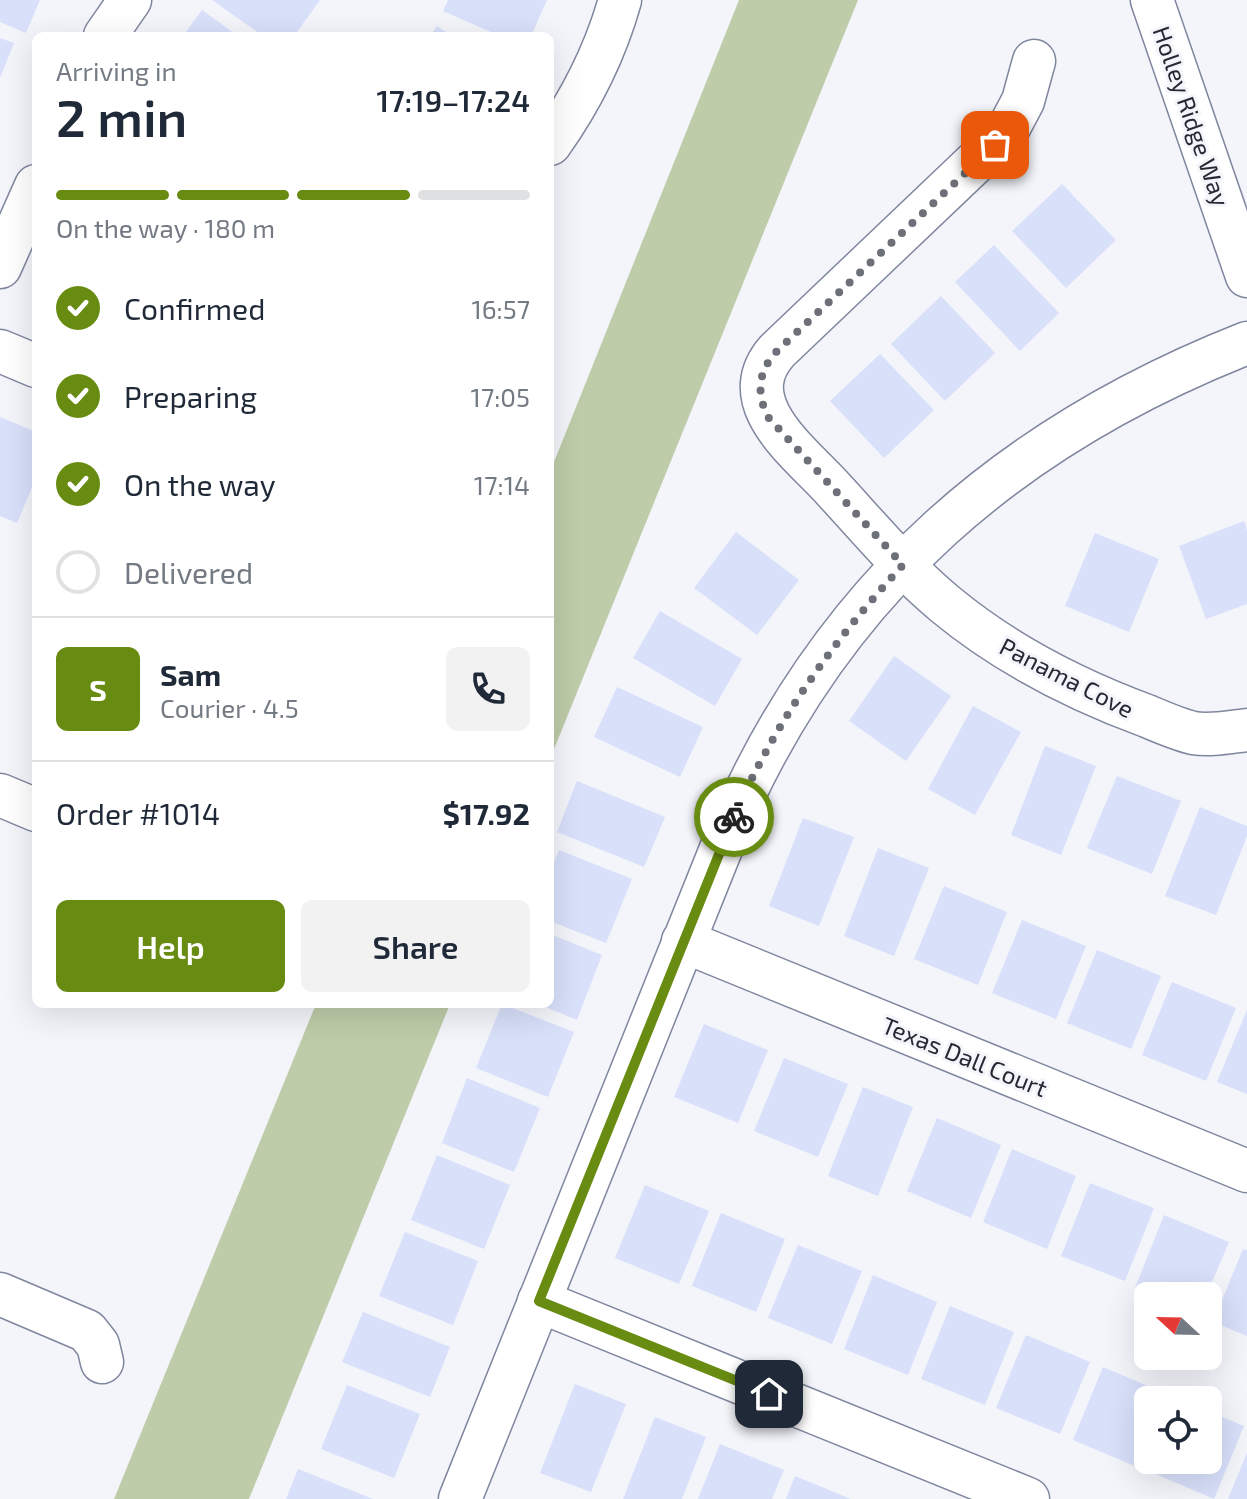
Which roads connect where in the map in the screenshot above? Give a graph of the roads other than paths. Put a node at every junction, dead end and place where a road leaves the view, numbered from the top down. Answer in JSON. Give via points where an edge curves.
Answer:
{"nodes":[{"id":1,"x":130,"y":0,"type":"edge"},
{"id":2,"x":620,"y":0,"type":"edge"},
{"id":3,"x":1152,"y":0,"type":"edge"},
{"id":4,"x":108,"y":32,"type":"edge"},
{"id":5,"x":1034,"y":61,"type":"dead end"},
{"id":6,"x":554,"y":138,"type":"edge"},
{"id":7,"x":32,"y":195,"type":"edge"},
{"id":8,"x":0,"y":267,"type":"edge"},
{"id":9,"x":1247,"y":276,"type":"edge"},
{"id":10,"x":1247,"y":343,"type":"edge"},
{"id":11,"x":0,"y":351,"type":"edge"},
{"id":12,"x":32,"y":364,"type":"edge"},
{"id":13,"x":903,"y":565,"type":"junction"},
{"id":14,"x":1247,"y":730,"type":"edge"},
{"id":15,"x":0,"y":795,"type":"edge"},
{"id":16,"x":32,"y":808,"type":"edge"},
{"id":17,"x":683,"y":941,"type":"junction"},
{"id":18,"x":1247,"y":1171,"type":"edge"},
{"id":19,"x":0,"y":1294,"type":"edge"},
{"id":20,"x":539,"y":1301,"type":"junction"},
{"id":21,"x":102,"y":1362,"type":"dead end"},
{"id":22,"x":460,"y":1499,"type":"edge"},
{"id":23,"x":1028,"y":1499,"type":"edge"}],
"edges":[{"from":1,"to":4,"type":"street"},
{"from":2,"to":6,"type":"street","via":[[608,44]]},
{"from":3,"to":9,"type":"street","name":"Holley Ridge Way"},
{"from":5,"to":13,"type":"street","name":"Panama Cove","via":[[1023,101],[1006,133],[777,351],[759,387],[775,425]]},
{"from":7,"to":8,"type":"street"},
{"from":10,"to":13,"type":"street","via":[[1160,380],[1062,433],[969,501]]},
{"from":11,"to":12,"type":"street"},
{"from":13,"to":14,"type":"street","name":"Panama Cove","via":[[968,622],[1071,684],[1190,732]]},
{"from":13,"to":17,"type":"street","via":[[837,641],[783,720],[744,793]]},
{"from":15,"to":16,"type":"street"},
{"from":17,"to":18,"type":"street","name":"Texas Dall Court"},
{"from":17,"to":20,"type":"street"},
{"from":19,"to":21,"type":"street","via":[[87,1331]]},
{"from":20,"to":22,"type":"street"},
{"from":20,"to":23,"type":"street"}]}
